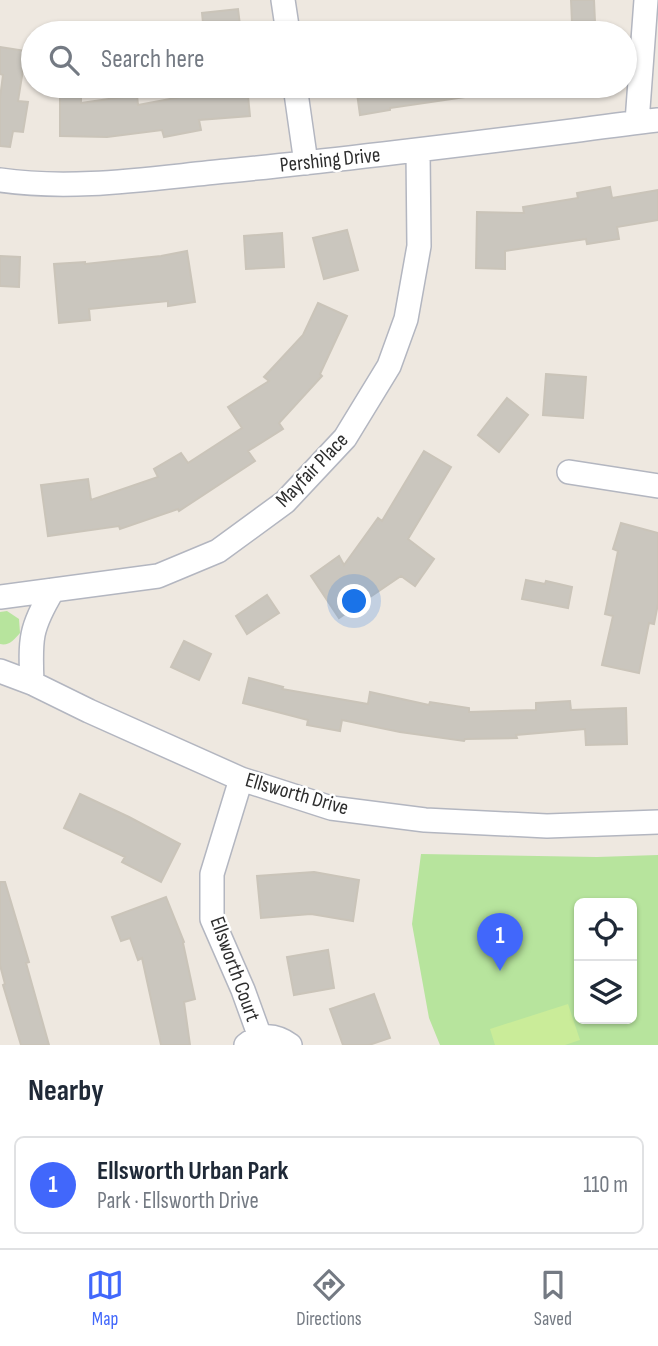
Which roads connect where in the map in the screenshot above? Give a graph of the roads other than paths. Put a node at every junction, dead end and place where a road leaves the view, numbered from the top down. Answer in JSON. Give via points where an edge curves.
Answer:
{"nodes":[{"id":1,"x":283,"y":0,"type":"edge"},
{"id":2,"x":646,"y":0,"type":"edge"},
{"id":3,"x":286,"y":21,"type":"edge"},
{"id":4,"x":297,"y":98,"type":"edge"},
{"id":5,"x":648,"y":121,"type":"edge"},
{"id":6,"x":418,"y":151,"type":"junction"},
{"id":7,"x":306,"y":163,"type":"junction"},
{"id":8,"x":0,"y":180,"type":"edge"},
{"id":9,"x":569,"y":471,"type":"dead end"},
{"id":10,"x":658,"y":486,"type":"edge"},
{"id":11,"x":53,"y":590,"type":"junction"},
{"id":12,"x":0,"y":597,"type":"edge"},
{"id":13,"x":0,"y":671,"type":"edge"},
{"id":14,"x":32,"y":683,"type":"junction"},
{"id":15,"x":241,"y":779,"type":"junction"},
{"id":16,"x":658,"y":822,"type":"edge"},
{"id":17,"x":253,"y":1041,"type":"edge"},
{"id":18,"x":290,"y":1045,"type":"edge"}],
"edges":[{"from":1,"to":3,"type":"street"},
{"from":2,"to":5,"type":"street"},
{"from":4,"to":7,"type":"street"},
{"from":5,"to":6,"type":"street","name":"Pershing Drive"},
{"from":6,"to":7,"type":"street","name":"Pershing Drive"},
{"from":6,"to":11,"type":"street","name":"Mayfair Place","via":[[419,246],[406,319],[389,366],[345,438],[285,502],[218,551],[158,576]]},
{"from":7,"to":8,"type":"street","name":"Pershing Drive","via":[[89,184]]},
{"from":9,"to":10,"type":"street"},
{"from":11,"to":12,"type":"street","name":"Mayfair Place"},
{"from":11,"to":14,"type":"street","via":[[35,624],[30,646]]},
{"from":13,"to":14,"type":"street","name":"Ellsworth Drive"},
{"from":14,"to":15,"type":"street","name":"Ellsworth Drive"},
{"from":15,"to":16,"type":"street","name":"Ellsworth Drive","via":[[331,807],[425,820],[547,826]]},
{"from":15,"to":17,"type":"street","name":"Ellsworth Court","via":[[212,874],[212,919],[243,990]]},
{"from":17,"to":18,"type":"street","name":"Ellsworth Court","via":[[271,1036]]}]}
